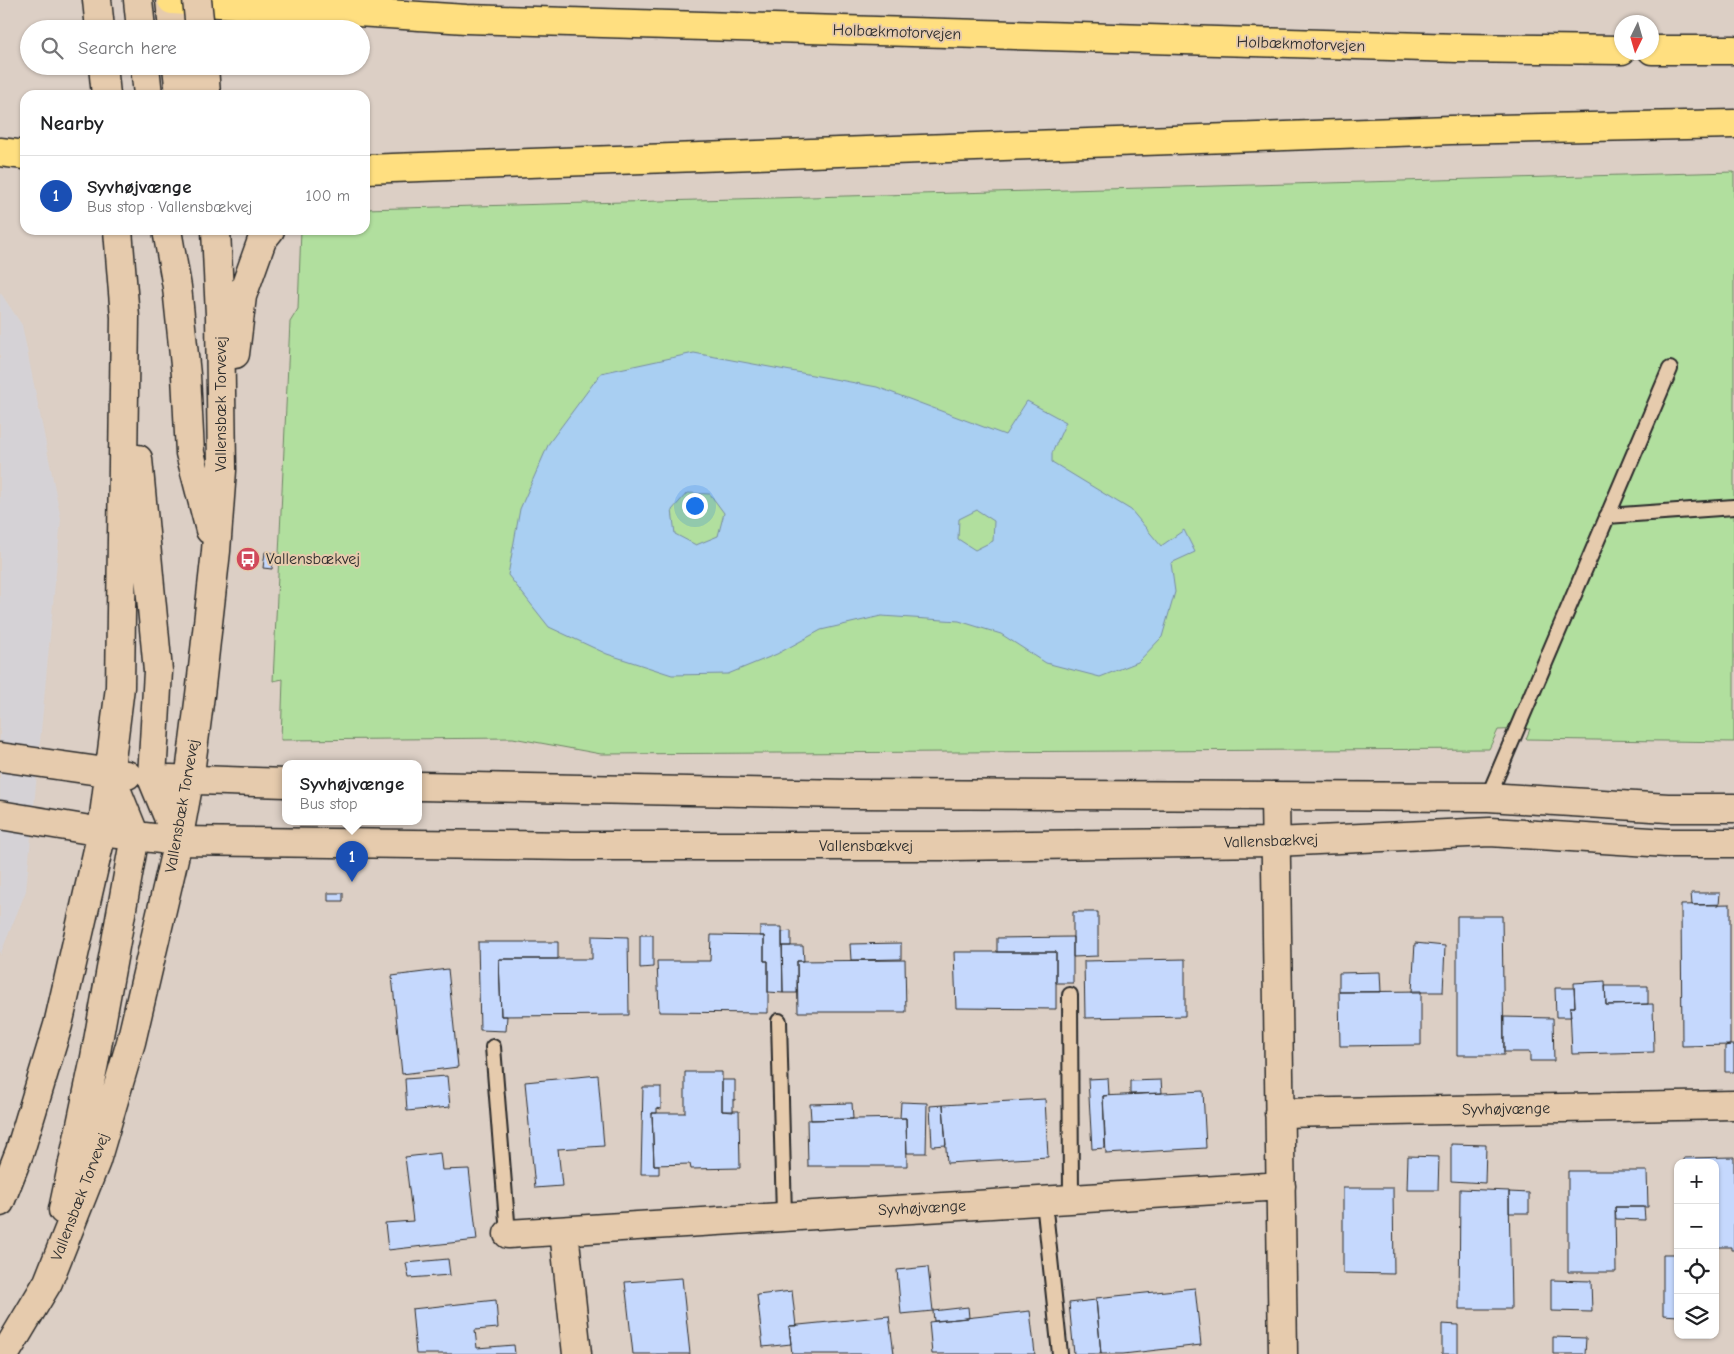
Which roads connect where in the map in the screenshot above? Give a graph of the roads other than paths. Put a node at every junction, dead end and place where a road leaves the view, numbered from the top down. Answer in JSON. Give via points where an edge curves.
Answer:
{"nodes":[{"id":1,"x":97,"y":0,"type":"edge"},
{"id":2,"x":138,"y":0,"type":"edge"},
{"id":3,"x":171,"y":0,"type":"edge"},
{"id":4,"x":197,"y":0,"type":"edge"},
{"id":5,"x":99,"y":20,"type":"edge"},
{"id":6,"x":140,"y":20,"type":"edge"},
{"id":7,"x":172,"y":20,"type":"edge"},
{"id":8,"x":199,"y":20,"type":"edge"},
{"id":9,"x":1614,"y":50,"type":"edge"},
{"id":10,"x":1659,"y":50,"type":"edge"},
{"id":11,"x":1734,"y":50,"type":"edge"},
{"id":12,"x":104,"y":75,"type":"edge"},
{"id":13,"x":146,"y":75,"type":"edge"},
{"id":14,"x":178,"y":75,"type":"edge"},
{"id":15,"x":205,"y":75,"type":"edge"},
{"id":16,"x":105,"y":90,"type":"edge"},
{"id":17,"x":147,"y":90,"type":"edge"},
{"id":18,"x":179,"y":90,"type":"edge"},
{"id":19,"x":206,"y":90,"type":"edge"},
{"id":20,"x":1734,"y":124,"type":"edge"},
{"id":21,"x":0,"y":152,"type":"edge"},
{"id":22,"x":20,"y":154,"type":"edge"},
{"id":23,"x":401,"y":168,"type":"junction"},
{"id":24,"x":370,"y":169,"type":"edge"},
{"id":25,"x":370,"y":178,"type":"edge"},
{"id":26,"x":118,"y":235,"type":"edge"},
{"id":27,"x":168,"y":235,"type":"edge"},
{"id":28,"x":216,"y":235,"type":"edge"},
{"id":29,"x":266,"y":235,"type":"edge"},
{"id":30,"x":125,"y":317,"type":"junction"},
{"id":31,"x":1670,"y":369,"type":"dead end"},
{"id":32,"x":222,"y":470,"type":"junction"},
{"id":33,"x":1734,"y":507,"type":"edge"},
{"id":34,"x":1607,"y":516,"type":"junction"},
{"id":35,"x":216,"y":551,"type":"junction"},
{"id":36,"x":0,"y":757,"type":"edge"},
{"id":37,"x":109,"y":773,"type":"junction"},
{"id":38,"x":152,"y":778,"type":"junction"},
{"id":39,"x":189,"y":781,"type":"junction"},
{"id":40,"x":282,"y":783,"type":"edge"},
{"id":41,"x":422,"y":786,"type":"edge"},
{"id":42,"x":1275,"y":796,"type":"junction"},
{"id":43,"x":1488,"y":797,"type":"junction"},
{"id":44,"x":1734,"y":808,"type":"edge"},
{"id":45,"x":0,"y":815,"type":"edge"},
{"id":46,"x":102,"y":832,"type":"junction"},
{"id":47,"x":135,"y":836,"type":"junction"},
{"id":48,"x":178,"y":841,"type":"junction"},
{"id":49,"x":1275,"y":842,"type":"junction"},
{"id":50,"x":1734,"y":843,"type":"edge"},
{"id":51,"x":1070,"y":995,"type":"dead end"},
{"id":52,"x":779,"y":1021,"type":"dead end"},
{"id":53,"x":493,"y":1047,"type":"dead end"},
{"id":54,"x":1734,"y":1104,"type":"edge"},
{"id":55,"x":1279,"y":1113,"type":"junction"},
{"id":56,"x":1280,"y":1186,"type":"junction"},
{"id":57,"x":1071,"y":1199,"type":"junction"},
{"id":58,"x":1044,"y":1201,"type":"junction"},
{"id":59,"x":0,"y":1202,"type":"edge"},
{"id":60,"x":784,"y":1216,"type":"junction"},
{"id":61,"x":564,"y":1231,"type":"junction"},
{"id":62,"x":508,"y":1234,"type":"joint"},
{"id":63,"x":48,"y":1282,"type":"junction"},
{"id":64,"x":5,"y":1354,"type":"edge"},
{"id":65,"x":578,"y":1354,"type":"edge"},
{"id":66,"x":1060,"y":1354,"type":"edge"},
{"id":67,"x":1283,"y":1354,"type":"edge"}],
"edges":[{"from":1,"to":5,"type":"street"},
{"from":2,"to":6,"type":"street"},
{"from":3,"to":7,"type":"street"},
{"from":3,"to":9,"type":"highway","name":"Holbækmotorvejen","via":[[476,19],[1448,48]]},
{"from":4,"to":8,"type":"street","bridge":true},
{"from":10,"to":11,"type":"highway"},
{"from":12,"to":16,"type":"street"},
{"from":13,"to":17,"type":"street"},
{"from":14,"to":18,"type":"street"},
{"from":15,"to":19,"type":"street"},
{"from":20,"to":23,"type":"highway","via":[[1451,130]]},
{"from":21,"to":22,"type":"highway"},
{"from":23,"to":24,"type":"highway"},
{"from":23,"to":25,"type":"street"},
{"from":26,"to":30,"type":"street"},
{"from":27,"to":35,"type":"street","via":[[183,345],[190,453]]},
{"from":28,"to":32,"type":"street","name":"Vallensbæk Torvevej"},
{"from":29,"to":32,"type":"street","via":[[242,296]]},
{"from":30,"to":37,"type":"street","via":[[120,687]]},
{"from":30,"to":38,"type":"street","via":[[158,671]]},
{"from":31,"to":34,"type":"lane"},
{"from":32,"to":35,"type":"street","name":"Vallensbæk Torvevej"},
{"from":33,"to":34,"type":"lane"},
{"from":34,"to":43,"type":"lane"},
{"from":35,"to":39,"type":"street","name":"Vallensbæk Torvevej"},
{"from":36,"to":37,"type":"street"},
{"from":37,"to":38,"type":"street"},
{"from":37,"to":46,"type":"street"},
{"from":37,"to":47,"type":"street"},
{"from":38,"to":39,"type":"street"},
{"from":38,"to":48,"type":"street"},
{"from":39,"to":40,"type":"street"},
{"from":39,"to":48,"type":"street","name":"Vallensbæk Torvevej"},
{"from":41,"to":42,"type":"street","via":[[850,794]]},
{"from":42,"to":43,"type":"street"},
{"from":42,"to":49,"type":"street"},
{"from":43,"to":44,"type":"street","via":[[1668,808]]},
{"from":45,"to":46,"type":"street","name":"Vallensbækvej"},
{"from":46,"to":47,"type":"street","name":"Vallensbækvej"},
{"from":46,"to":59,"type":"street","via":[[58,1025],[20,1151]]},
{"from":47,"to":48,"type":"street","name":"Vallensbækvej"},
{"from":47,"to":63,"type":"street","via":[[94,1063]]},
{"from":48,"to":49,"type":"street","name":"Vallensbækvej","via":[[575,846]]},
{"from":48,"to":63,"type":"street","name":"Vallensbæk Torvevej","via":[[131,1042],[96,1161]]},
{"from":49,"to":50,"type":"street","name":"Vallensbækvej","via":[[1490,832],[1667,843]]},
{"from":49,"to":55,"type":"street"},
{"from":51,"to":57,"type":"lane"},
{"from":52,"to":60,"type":"lane"},
{"from":53,"to":62,"type":"lane"},
{"from":54,"to":55,"type":"street","name":"Syvhøjvænge"},
{"from":55,"to":56,"type":"street"},
{"from":56,"to":57,"type":"street","name":"Syvhøjvænge"},
{"from":56,"to":67,"type":"street"},
{"from":57,"to":58,"type":"street","name":"Syvhøjvænge"},
{"from":58,"to":60,"type":"street","name":"Syvhøjvænge"},
{"from":58,"to":66,"type":"lane"},
{"from":60,"to":61,"type":"street","name":"Syvhøjvænge"},
{"from":61,"to":62,"type":"street","name":"Syvhøjvænge"},
{"from":61,"to":65,"type":"street"},
{"from":63,"to":64,"type":"street","name":"Vallensbæk Torvevej"}]}
